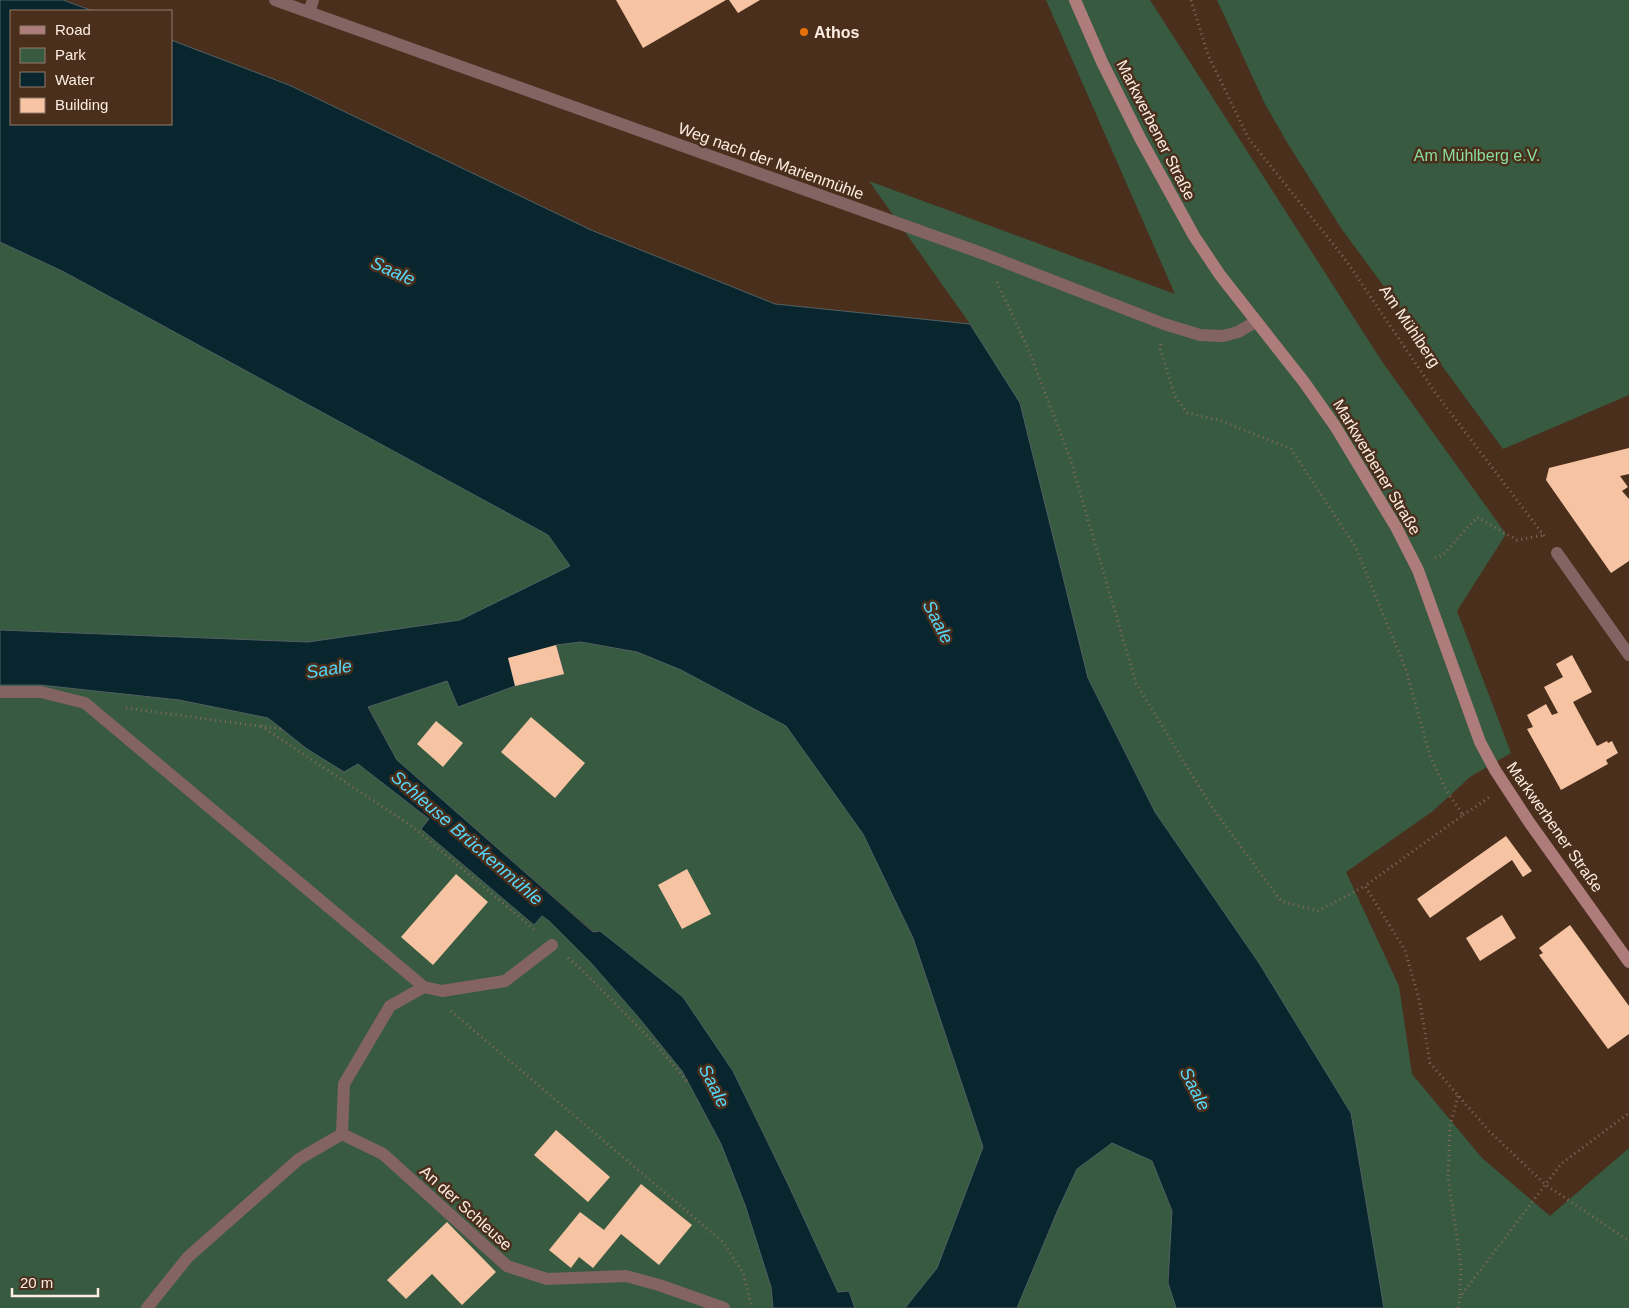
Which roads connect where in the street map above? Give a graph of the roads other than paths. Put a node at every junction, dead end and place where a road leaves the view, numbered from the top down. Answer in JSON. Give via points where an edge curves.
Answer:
{"nodes":[{"id":1,"x":275,"y":0,"type":"edge"},
{"id":2,"x":1075,"y":0,"type":"edge"},
{"id":3,"x":311,"y":6,"type":"edge"},
{"id":4,"x":1255,"y":322,"type":"junction"},
{"id":5,"x":1557,"y":553,"type":"road end"},
{"id":6,"x":1629,"y":655,"type":"edge"},
{"id":7,"x":0,"y":692,"type":"edge"},
{"id":8,"x":552,"y":945,"type":"road end"},
{"id":9,"x":1629,"y":962,"type":"edge"},
{"id":10,"x":424,"y":987,"type":"junction"},
{"id":11,"x":342,"y":1134,"type":"junction"},
{"id":12,"x":147,"y":1308,"type":"edge"},
{"id":13,"x":724,"y":1308,"type":"edge"}],
"edges":[{"from":1,"to":3,"type":"street","name":"Weg nach der Marienmühle"},
{"from":2,"to":4,"type":"main road","name":"Markwerbener Straße","via":[[1102,62],[1180,213]]},
{"from":3,"to":4,"type":"street","name":"Weg nach der Marienmühle","via":[[984,254],[1164,324],[1200,335],[1223,336]]},
{"from":4,"to":9,"type":"main road","name":"Markwerbener Straße","via":[[1304,382],[1374,488],[1416,566],[1480,742],[1505,787]]},
{"from":5,"to":6,"type":"street"},
{"from":7,"to":10,"type":"street","via":[[41,692],[85,703]]},
{"from":8,"to":10,"type":"street","via":[[505,981],[442,991]]},
{"from":10,"to":11,"type":"street","via":[[390,1006],[344,1084]]},
{"from":11,"to":12,"type":"street","via":[[299,1160],[188,1257]]},
{"from":11,"to":13,"type":"street","name":"An der Schleuse","via":[[383,1154],[507,1266],[547,1279],[626,1276]]}]}
